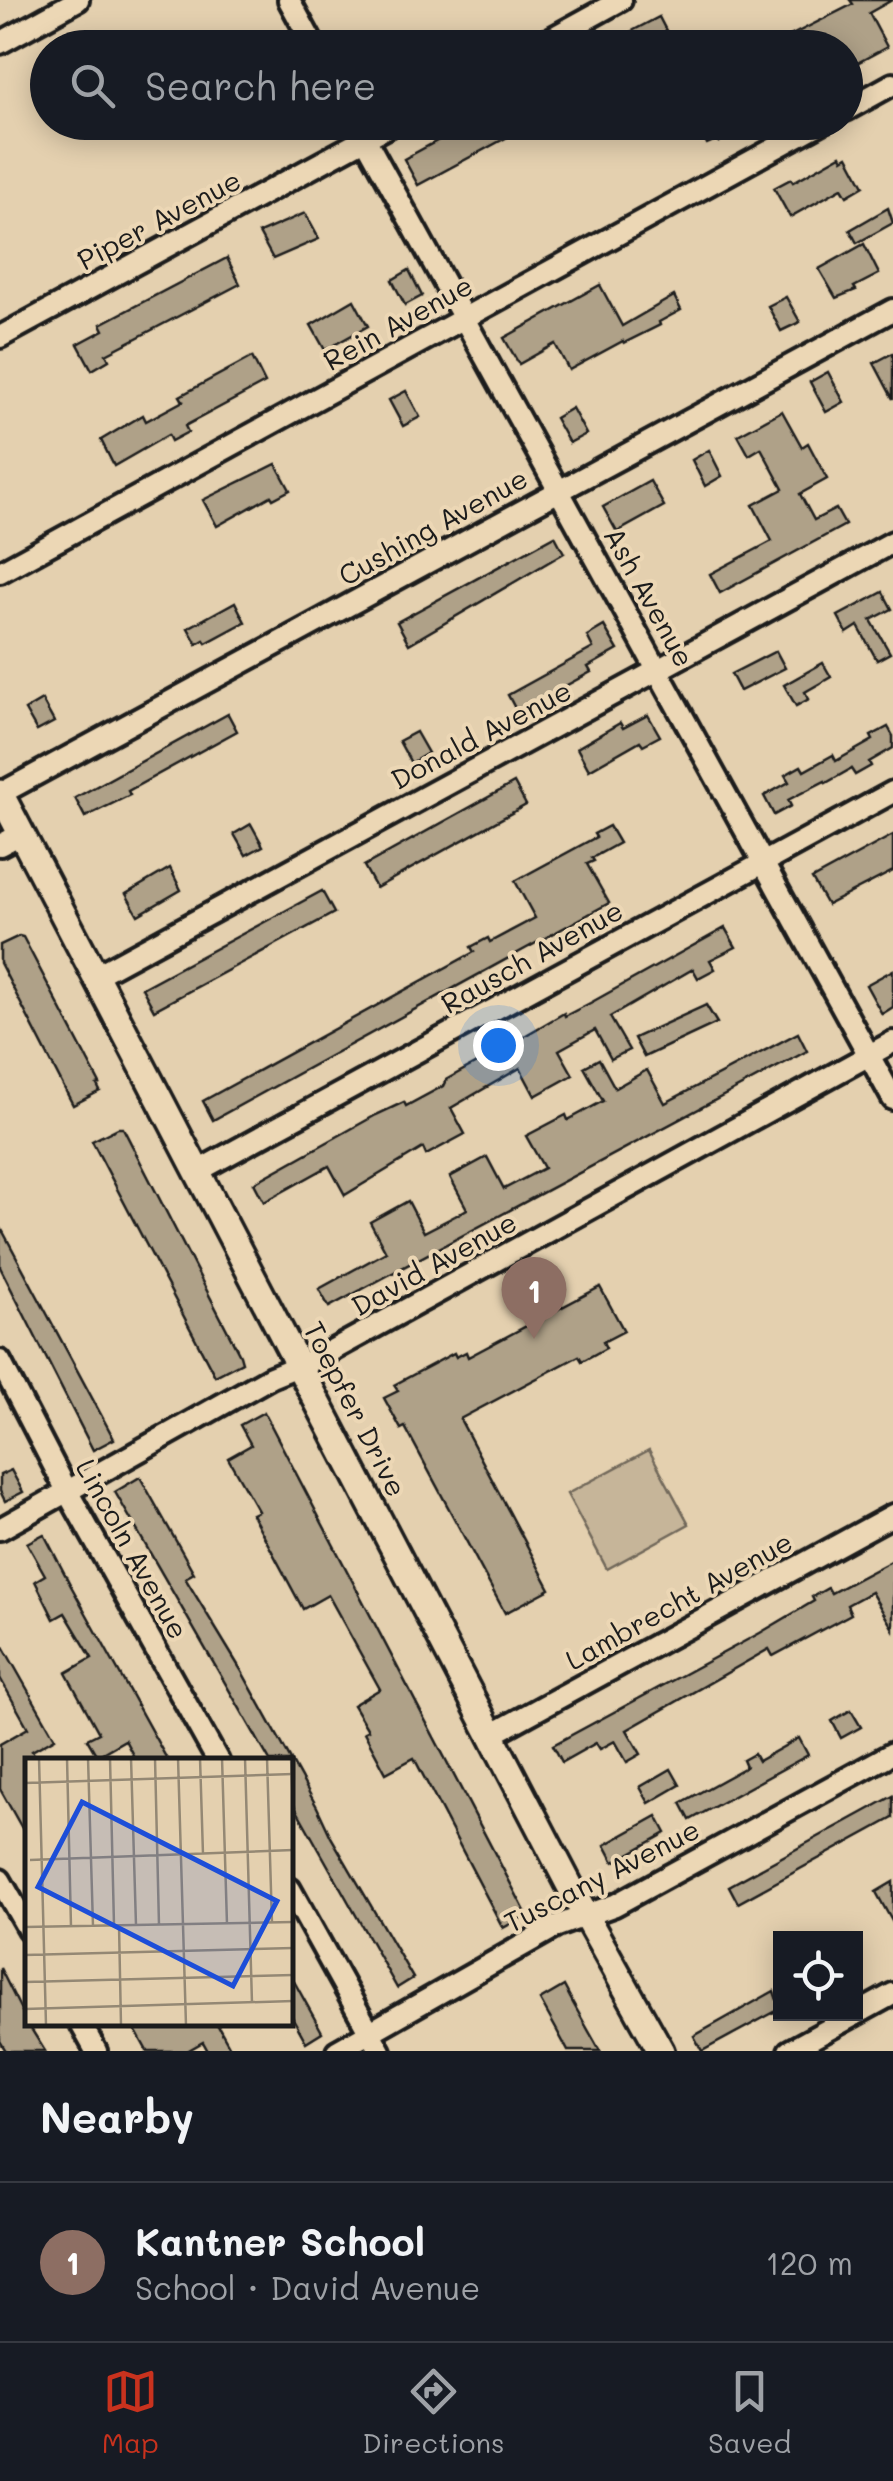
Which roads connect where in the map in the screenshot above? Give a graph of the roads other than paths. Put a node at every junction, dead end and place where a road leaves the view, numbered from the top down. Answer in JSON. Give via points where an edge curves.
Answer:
{"nodes":[{"id":1,"x":78,"y":0,"type":"edge"},
{"id":2,"x":289,"y":0,"type":"edge"},
{"id":3,"x":621,"y":0,"type":"edge"},
{"id":4,"x":305,"y":30,"type":"edge"},
{"id":5,"x":567,"y":30,"type":"edge"},
{"id":6,"x":0,"y":43,"type":"edge"},
{"id":7,"x":893,"y":84,"type":"edge"},
{"id":8,"x":863,"y":101,"type":"edge"},
{"id":9,"x":344,"y":140,"type":"edge"},
{"id":10,"x":365,"y":140,"type":"edge"},
{"id":11,"x":790,"y":140,"type":"edge"},
{"id":12,"x":893,"y":310,"type":"edge"},
{"id":13,"x":464,"y":318,"type":"junction"},
{"id":14,"x":0,"y":337,"type":"edge"},
{"id":15,"x":558,"y":491,"type":"junction"},
{"id":16,"x":893,"y":542,"type":"edge"},
{"id":17,"x":0,"y":572,"type":"edge"},
{"id":18,"x":658,"y":670,"type":"junction"},
{"id":19,"x":893,"y":792,"type":"edge"},
{"id":20,"x":0,"y":794,"type":"edge"},
{"id":21,"x":10,"y":840,"type":"edge"},
{"id":22,"x":764,"y":862,"type":"junction"},
{"id":23,"x":95,"y":976,"type":"junction"},
{"id":24,"x":893,"y":1042,"type":"edge"},
{"id":25,"x":869,"y":1056,"type":"junction"},
{"id":26,"x":893,"y":1099,"type":"edge"},
{"id":27,"x":198,"y":1171,"type":"junction"},
{"id":28,"x":0,"y":1362,"type":"edge"},
{"id":29,"x":299,"y":1367,"type":"junction"},
{"id":30,"x":67,"y":1491,"type":"junction"},
{"id":31,"x":893,"y":1515,"type":"edge"},
{"id":32,"x":0,"y":1529,"type":"edge"},
{"id":33,"x":491,"y":1735,"type":"junction"},
{"id":34,"x":893,"y":1753,"type":"edge"},
{"id":35,"x":216,"y":1758,"type":"edge"},
{"id":36,"x":0,"y":1880,"type":"edge"},
{"id":37,"x":292,"y":1893,"type":"edge"},
{"id":38,"x":585,"y":1915,"type":"junction"},
{"id":39,"x":25,"y":1924,"type":"edge"},
{"id":40,"x":893,"y":1994,"type":"edge"},
{"id":41,"x":82,"y":2026,"type":"edge"},
{"id":42,"x":375,"y":2042,"type":"edge"},
{"id":43,"x":96,"y":2051,"type":"edge"},
{"id":44,"x":336,"y":2051,"type":"edge"},
{"id":45,"x":661,"y":2051,"type":"edge"},
{"id":46,"x":789,"y":2051,"type":"edge"}],
"edges":[{"from":1,"to":6,"type":"street"},
{"from":2,"to":4,"type":"street"},
{"from":3,"to":5,"type":"street"},
{"from":7,"to":8,"type":"street"},
{"from":9,"to":14,"type":"street","name":"Piper Avenue"},
{"from":10,"to":13,"type":"street","name":"Ash Avenue"},
{"from":11,"to":13,"type":"street","name":"Rein Avenue"},
{"from":12,"to":15,"type":"street","name":"Cushing Avenue"},
{"from":13,"to":15,"type":"street","name":"Ash Avenue"},
{"from":13,"to":17,"type":"street","name":"Rein Avenue"},
{"from":15,"to":18,"type":"street","name":"Ash Avenue"},
{"from":15,"to":20,"type":"street","name":"Cushing Avenue"},
{"from":16,"to":18,"type":"street","name":"Donald Avenue"},
{"from":18,"to":22,"type":"street","name":"Ash Avenue"},
{"from":18,"to":23,"type":"street","name":"Donald Avenue"},
{"from":19,"to":22,"type":"street","name":"Rausch Avenue"},
{"from":20,"to":21,"type":"street","name":"Toepfer Drive"},
{"from":21,"to":23,"type":"street","name":"Toepfer Drive"},
{"from":22,"to":25,"type":"street","name":"Ash Avenue"},
{"from":22,"to":27,"type":"street","name":"Rausch Avenue"},
{"from":23,"to":27,"type":"street","name":"Toepfer Drive"},
{"from":24,"to":25,"type":"street","name":"David Avenue"},
{"from":25,"to":26,"type":"street","name":"Ash Avenue"},
{"from":25,"to":29,"type":"street","name":"David Avenue"},
{"from":27,"to":29,"type":"street","name":"Toepfer Drive"},
{"from":28,"to":30,"type":"street","name":"Lincoln Avenue"},
{"from":29,"to":30,"type":"street","name":"David Avenue"},
{"from":29,"to":33,"type":"street","name":"Toepfer Drive"},
{"from":30,"to":32,"type":"street","name":"David Avenue"},
{"from":30,"to":35,"type":"street","name":"Lincoln Avenue"},
{"from":31,"to":33,"type":"street","name":"Lambrecht Avenue"},
{"from":33,"to":38,"type":"street","name":"Toepfer Drive"},
{"from":34,"to":38,"type":"street","name":"Tuscany Avenue","via":[[615,1905]]},
{"from":36,"to":39,"type":"street"},
{"from":37,"to":42,"type":"street"},
{"from":38,"to":42,"type":"street","name":"Tuscany Avenue","via":[[556,1926]]},
{"from":38,"to":45,"type":"street","name":"Toepfer Drive"},
{"from":40,"to":46,"type":"street"},
{"from":41,"to":43,"type":"street"},
{"from":42,"to":44,"type":"street","name":"Tuscany Avenue"}]}
